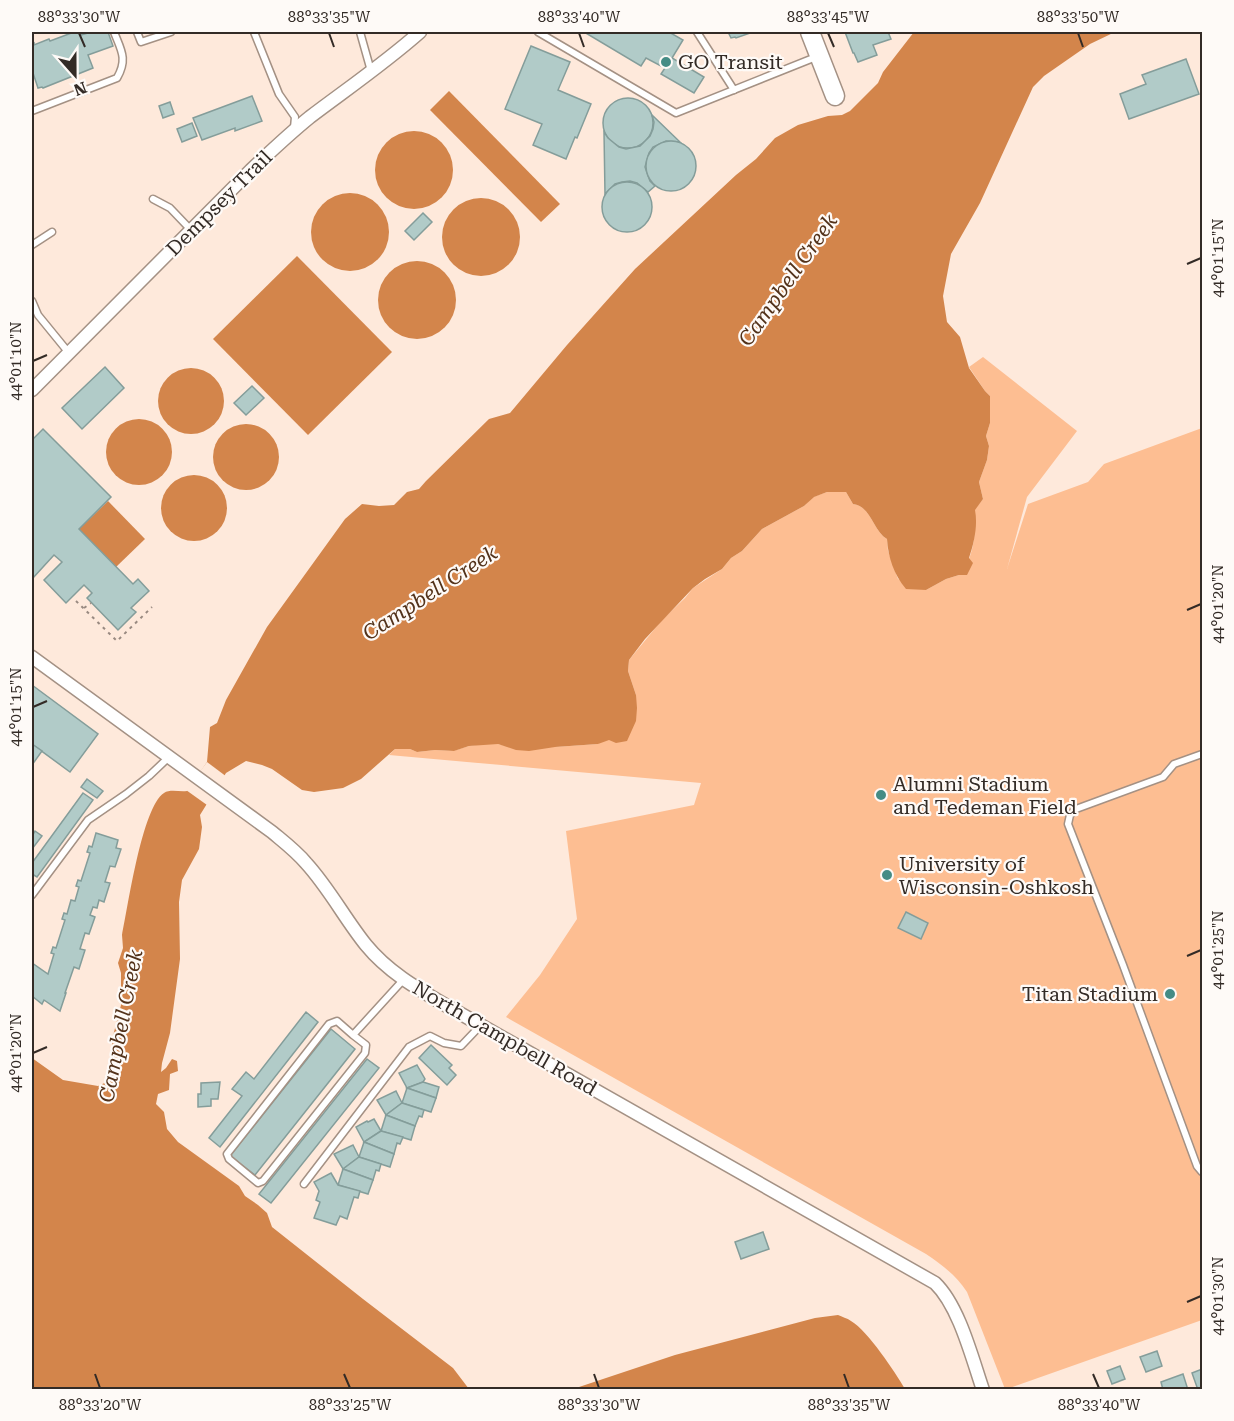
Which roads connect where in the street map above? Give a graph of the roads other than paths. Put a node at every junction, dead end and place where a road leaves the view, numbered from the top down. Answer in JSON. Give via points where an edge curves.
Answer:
{"nodes":[{"id":1,"x":114,"y":32,"type":"edge"},
{"id":2,"x":138,"y":32,"type":"edge"},
{"id":3,"x":171,"y":32,"type":"edge"},
{"id":4,"x":254,"y":32,"type":"edge"},
{"id":5,"x":360,"y":32,"type":"edge"},
{"id":6,"x":420,"y":32,"type":"edge"},
{"id":7,"x":538,"y":32,"type":"edge"},
{"id":8,"x":697,"y":32,"type":"edge"},
{"id":9,"x":810,"y":32,"type":"edge"},
{"id":10,"x":819,"y":56,"type":"junction"},
{"id":11,"x":371,"y":71,"type":"junction"},
{"id":12,"x":734,"y":90,"type":"junction"},
{"id":13,"x":835,"y":96,"type":"dead end"},
{"id":14,"x":32,"y":111,"type":"edge"},
{"id":15,"x":293,"y":131,"type":"junction"},
{"id":16,"x":153,"y":199,"type":"dead end"},
{"id":17,"x":191,"y":231,"type":"junction"},
{"id":18,"x":52,"y":232,"type":"dead end"},
{"id":19,"x":32,"y":245,"type":"edge"},
{"id":20,"x":32,"y":301,"type":"edge"},
{"id":21,"x":69,"y":353,"type":"junction"},
{"id":22,"x":32,"y":390,"type":"edge"},
{"id":23,"x":32,"y":657,"type":"edge"},
{"id":24,"x":1203,"y":754,"type":"edge"},
{"id":25,"x":169,"y":757,"type":"junction"},
{"id":26,"x":32,"y":895,"type":"edge"},
{"id":27,"x":404,"y":979,"type":"junction"},
{"id":28,"x":481,"y":1025,"type":"junction"},
{"id":29,"x":354,"y":1035,"type":"junction"},
{"id":30,"x":1203,"y":1172,"type":"edge"},
{"id":31,"x":304,"y":1184,"type":"dead end"},
{"id":32,"x":983,"y":1389,"type":"edge"}],
"edges":[{"from":1,"to":14,"type":"lane","via":[[124,56],[117,78]]},
{"from":2,"to":3,"type":"lane","via":[[141,42]]},
{"from":4,"to":15,"type":"lane","via":[[279,94],[295,117]]},
{"from":5,"to":11,"type":"lane"},
{"from":6,"to":11,"type":"street","name":"Dempsey Trail"},
{"from":7,"to":12,"type":"lane","via":[[676,113]]},
{"from":8,"to":12,"type":"lane"},
{"from":9,"to":10,"type":"street"},
{"from":10,"to":12,"type":"lane"},
{"from":10,"to":13,"type":"street"},
{"from":11,"to":15,"type":"street","name":"Dempsey Trail"},
{"from":15,"to":17,"type":"street","name":"Dempsey Trail"},
{"from":16,"to":17,"type":"lane","via":[[170,208]]},
{"from":17,"to":21,"type":"street","name":"Dempsey Trail"},
{"from":18,"to":19,"type":"lane"},
{"from":20,"to":21,"type":"lane","via":[[38,315]]},
{"from":21,"to":22,"type":"street","name":"Dempsey Trail"},
{"from":23,"to":25,"type":"street","name":"North Campbell Road"},
{"from":24,"to":30,"type":"lane","via":[[1174,764],[1163,777],[1076,809],[1068,824],[1197,1166]]},
{"from":25,"to":26,"type":"lane","via":[[88,820]]},
{"from":25,"to":27,"type":"street","name":"North Campbell Road","via":[[272,832],[306,863],[366,945]]},
{"from":27,"to":28,"type":"street","name":"North Campbell Road"},
{"from":27,"to":29,"type":"lane"},
{"from":28,"to":31,"type":"lane","via":[[461,1046],[430,1036],[409,1047]]},
{"from":28,"to":32,"type":"street","name":"North Campbell Road","via":[[935,1283],[957,1317]]},
{"from":29,"to":29,"type":"lane","via":[[366,1046],[365,1053],[258,1183],[227,1154],[329,1024],[337,1021]]}]}
